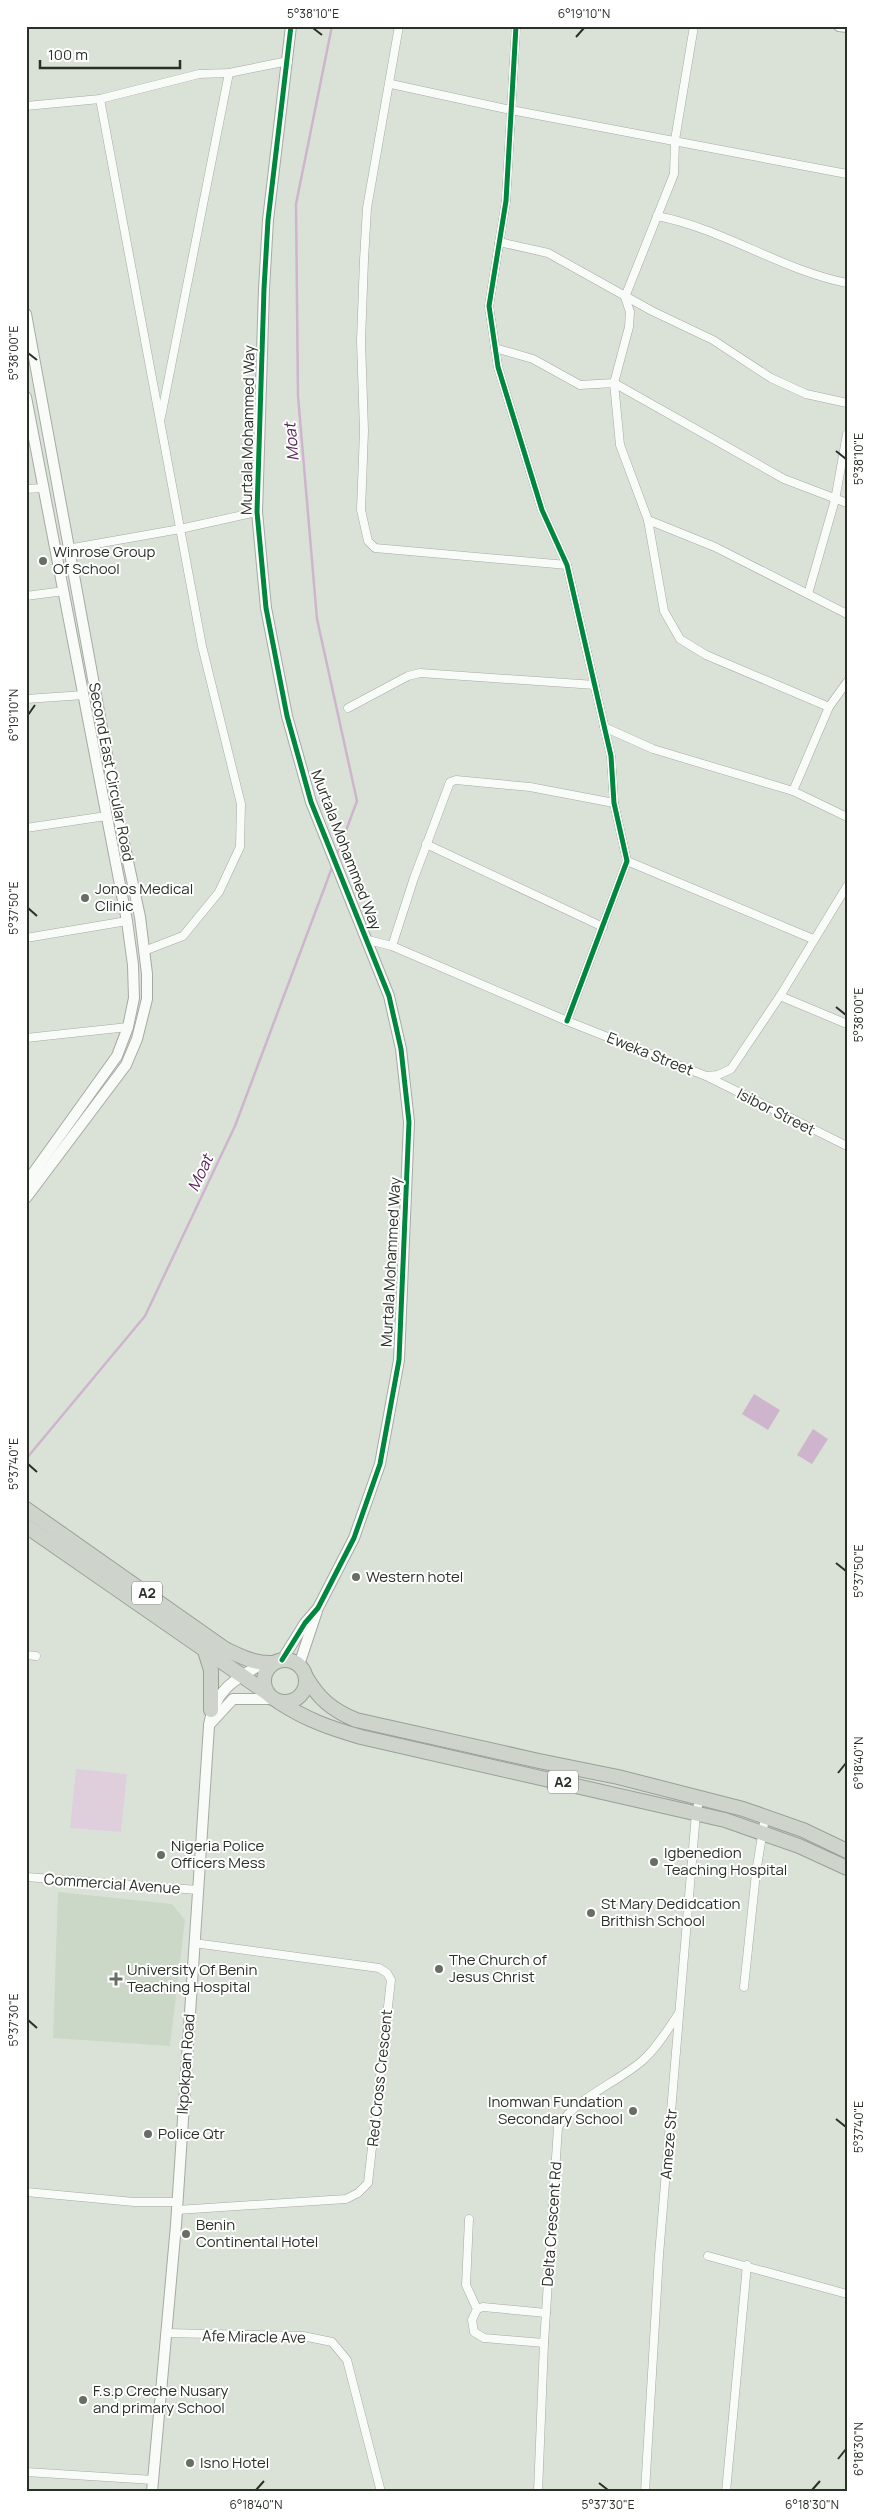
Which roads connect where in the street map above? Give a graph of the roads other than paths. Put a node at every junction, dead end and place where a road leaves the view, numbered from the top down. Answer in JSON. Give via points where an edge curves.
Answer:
{"nodes":[{"id":1,"x":291,"y":26,"type":"edge"},
{"id":2,"x":399,"y":26,"type":"edge"},
{"id":3,"x":516,"y":26,"type":"edge"},
{"id":4,"x":694,"y":26,"type":"edge"},
{"id":5,"x":839,"y":26,"type":"edge"},
{"id":6,"x":847,"y":27,"type":"edge"},
{"id":7,"x":288,"y":61,"type":"junction"},
{"id":8,"x":229,"y":73,"type":"junction"},
{"id":9,"x":391,"y":84,"type":"junction"},
{"id":10,"x":100,"y":99,"type":"junction"},
{"id":11,"x":26,"y":106,"type":"edge"},
{"id":12,"x":511,"y":110,"type":"junction"},
{"id":13,"x":675,"y":140,"type":"junction"},
{"id":14,"x":847,"y":174,"type":"edge"},
{"id":15,"x":657,"y":216,"type":"junction"},
{"id":16,"x":499,"y":242,"type":"junction"},
{"id":17,"x":847,"y":283,"type":"edge"},
{"id":18,"x":625,"y":297,"type":"junction"},
{"id":19,"x":26,"y":314,"type":"edge"},
{"id":20,"x":495,"y":348,"type":"junction"},
{"id":21,"x":614,"y":383,"type":"junction"},
{"id":22,"x":26,"y":398,"type":"edge"},
{"id":23,"x":847,"y":403,"type":"edge"},
{"id":24,"x":160,"y":421,"type":"junction"},
{"id":25,"x":847,"y":434,"type":"edge"},
{"id":26,"x":44,"y":488,"type":"junction"},
{"id":27,"x":26,"y":489,"type":"edge"},
{"id":28,"x":835,"y":500,"type":"junction"},
{"id":29,"x":847,"y":503,"type":"edge"},
{"id":30,"x":257,"y":512,"type":"junction"},
{"id":31,"x":648,"y":520,"type":"junction"},
{"id":32,"x":180,"y":530,"type":"junction"},
{"id":33,"x":70,"y":549,"type":"junction"},
{"id":34,"x":56,"y":552,"type":"junction"},
{"id":35,"x":567,"y":565,"type":"junction"},
{"id":36,"x":64,"y":591,"type":"junction"},
{"id":37,"x":808,"y":594,"type":"junction"},
{"id":38,"x":26,"y":596,"type":"edge"},
{"id":39,"x":847,"y":614,"type":"edge"},
{"id":40,"x":847,"y":682,"type":"edge"},
{"id":41,"x":595,"y":685,"type":"junction"},
{"id":42,"x":84,"y":694,"type":"junction"},
{"id":43,"x":26,"y":699,"type":"edge"},
{"id":44,"x":829,"y":707,"type":"junction"},
{"id":45,"x":348,"y":708,"type":"dead end"},
{"id":46,"x":604,"y":727,"type":"junction"},
{"id":47,"x":793,"y":790,"type":"junction"},
{"id":48,"x":614,"y":803,"type":"junction"},
{"id":49,"x":106,"y":816,"type":"junction"},
{"id":50,"x":847,"y":817,"type":"edge"},
{"id":51,"x":26,"y":828,"type":"edge"},
{"id":52,"x":426,"y":844,"type":"junction"},
{"id":53,"x":627,"y":861,"type":"junction"},
{"id":54,"x":847,"y":886,"type":"edge"},
{"id":55,"x":838,"y":900,"type":"junction"},
{"id":56,"x":847,"y":904,"type":"edge"},
{"id":57,"x":127,"y":921,"type":"junction"},
{"id":58,"x":603,"y":927,"type":"junction"},
{"id":59,"x":26,"y":938,"type":"edge"},
{"id":60,"x":813,"y":939,"type":"junction"},
{"id":61,"x":368,"y":940,"type":"junction"},
{"id":62,"x":392,"y":946,"type":"junction"},
{"id":63,"x":144,"y":951,"type":"junction"},
{"id":64,"x":780,"y":996,"type":"junction"},
{"id":65,"x":567,"y":1021,"type":"junction"},
{"id":66,"x":847,"y":1024,"type":"edge"},
{"id":67,"x":128,"y":1027,"type":"junction"},
{"id":68,"x":26,"y":1038,"type":"edge"},
{"id":69,"x":706,"y":1076,"type":"junction"},
{"id":70,"x":847,"y":1146,"type":"edge"},
{"id":71,"x":26,"y":1183,"type":"edge"},
{"id":72,"x":26,"y":1198,"type":"edge"},
{"id":73,"x":26,"y":1508,"type":"edge"},
{"id":74,"x":26,"y":1526,"type":"edge"},
{"id":75,"x":318,"y":1608,"type":"junction"},
{"id":76,"x":205,"y":1650,"type":"junction"},
{"id":77,"x":26,"y":1655,"type":"edge"},
{"id":78,"x":36,"y":1656,"type":"dead end"},
{"id":79,"x":272,"y":1662,"type":"junction"},
{"id":80,"x":302,"y":1671,"type":"junction"},
{"id":81,"x":241,"y":1676,"type":"junction"},
{"id":82,"x":273,"y":1698,"type":"junction"},
{"id":83,"x":211,"y":1710,"type":"junction"},
{"id":84,"x":208,"y":1726,"type":"junction"},
{"id":85,"x":700,"y":1798,"type":"junction"},
{"id":86,"x":696,"y":1813,"type":"junction"},
{"id":87,"x":765,"y":1817,"type":"junction"},
{"id":88,"x":763,"y":1832,"type":"junction"},
{"id":89,"x":847,"y":1851,"type":"edge"},
{"id":90,"x":847,"y":1868,"type":"edge"},
{"id":91,"x":26,"y":1877,"type":"edge"},
{"id":92,"x":198,"y":1890,"type":"junction"},
{"id":93,"x":194,"y":1942,"type":"junction"},
{"id":94,"x":744,"y":1987,"type":"dead end"},
{"id":95,"x":680,"y":2011,"type":"junction"},
{"id":96,"x":26,"y":2192,"type":"edge"},
{"id":97,"x":177,"y":2206,"type":"junction"},
{"id":98,"x":469,"y":2219,"type":"dead end"},
{"id":99,"x":708,"y":2256,"type":"dead end"},
{"id":100,"x":747,"y":2265,"type":"junction"},
{"id":101,"x":847,"y":2294,"type":"edge"},
{"id":102,"x":480,"y":2308,"type":"junction"},
{"id":103,"x":546,"y":2313,"type":"junction"},
{"id":104,"x":166,"y":2333,"type":"junction"},
{"id":105,"x":544,"y":2342,"type":"junction"},
{"id":106,"x":26,"y":2472,"type":"edge"},
{"id":107,"x":153,"y":2480,"type":"junction"},
{"id":108,"x":152,"y":2492,"type":"edge"},
{"id":109,"x":381,"y":2492,"type":"edge"},
{"id":110,"x":538,"y":2492,"type":"edge"},
{"id":111,"x":645,"y":2492,"type":"edge"},
{"id":112,"x":726,"y":2492,"type":"edge"}],
"edges":[{"from":1,"to":7,"type":"street","name":"Murtala Mohammed Way"},
{"from":2,"to":9,"type":"street"},
{"from":3,"to":12,"type":"street"},
{"from":4,"to":13,"type":"street"},
{"from":5,"to":6,"type":"street"},
{"from":7,"to":8,"type":"street"},
{"from":7,"to":30,"type":"street","name":"Murtala Mohammed Way","via":[[272,183],[264,279]]},
{"from":8,"to":10,"type":"street","via":[[199,74]]},
{"from":8,"to":24,"type":"street"},
{"from":9,"to":12,"type":"street"},
{"from":9,"to":35,"type":"street","via":[[367,208],[364,260],[361,510],[368,542],[375,548]]},
{"from":10,"to":11,"type":"street"},
{"from":10,"to":24,"type":"street"},
{"from":12,"to":13,"type":"street"},
{"from":12,"to":16,"type":"street","via":[[506,201]]},
{"from":13,"to":14,"type":"street"},
{"from":13,"to":15,"type":"street","via":[[674,174]]},
{"from":15,"to":17,"type":"street","via":[[684,222],[822,278]]},
{"from":15,"to":18,"type":"street"},
{"from":16,"to":18,"type":"street","via":[[548,253]]},
{"from":16,"to":20,"type":"street","via":[[489,306]]},
{"from":18,"to":21,"type":"street","via":[[630,312],[629,327]]},
{"from":18,"to":23,"type":"street","via":[[713,340],[771,378],[806,394]]},
{"from":19,"to":33,"type":"street","name":"Second East Circular Road"},
{"from":20,"to":21,"type":"street","via":[[534,360],[580,385]]},
{"from":20,"to":35,"type":"street","via":[[516,432],[542,510]]},
{"from":21,"to":28,"type":"street","via":[[784,479]]},
{"from":21,"to":31,"type":"street","via":[[620,445]]},
{"from":22,"to":26,"type":"street","name":"Second East Circular Road"},
{"from":24,"to":32,"type":"street"},
{"from":25,"to":28,"type":"street"},
{"from":26,"to":27,"type":"street"},
{"from":26,"to":34,"type":"street","name":"Second East Circular Road"},
{"from":28,"to":29,"type":"street"},
{"from":28,"to":37,"type":"street"},
{"from":30,"to":32,"type":"street"},
{"from":30,"to":61,"type":"street","name":"Murtala Mohammed Way","via":[[266,608],[287,716],[311,802]]},
{"from":31,"to":37,"type":"street","via":[[715,547]]},
{"from":31,"to":44,"type":"street","via":[[664,611],[680,640]]},
{"from":32,"to":33,"type":"street"},
{"from":32,"to":63,"type":"street","via":[[202,646],[241,804],[240,847],[220,892],[183,936]]},
{"from":33,"to":34,"type":"street"},
{"from":33,"to":63,"type":"street","name":"Second East Circular Road"},
{"from":34,"to":36,"type":"street","name":"Second East Circular Road"},
{"from":35,"to":41,"type":"street"},
{"from":36,"to":38,"type":"street"},
{"from":36,"to":42,"type":"street","name":"Second East Circular Road"},
{"from":37,"to":39,"type":"street"},
{"from":40,"to":44,"type":"street"},
{"from":41,"to":45,"type":"street","via":[[420,673],[408,676]]},
{"from":41,"to":46,"type":"street"},
{"from":42,"to":43,"type":"street"},
{"from":42,"to":49,"type":"street","name":"Second East Circular Road"},
{"from":44,"to":47,"type":"street"},
{"from":46,"to":47,"type":"street","via":[[653,748]]},
{"from":46,"to":48,"type":"street","via":[[611,756]]},
{"from":47,"to":50,"type":"street"},
{"from":48,"to":52,"type":"street","via":[[530,787],[453,780],[446,790]]},
{"from":48,"to":53,"type":"street"},
{"from":49,"to":51,"type":"street"},
{"from":49,"to":57,"type":"street","name":"Second East Circular Road"},
{"from":52,"to":58,"type":"street"},
{"from":52,"to":62,"type":"street"},
{"from":53,"to":58,"type":"street"},
{"from":53,"to":60,"type":"street"},
{"from":54,"to":55,"type":"street","name":"Eweka Street"},
{"from":55,"to":56,"type":"street"},
{"from":55,"to":60,"type":"street","name":"Eweka Street"},
{"from":57,"to":59,"type":"street"},
{"from":57,"to":67,"type":"street","name":"Second East Circular Road","via":[[134,998]]},
{"from":58,"to":65,"type":"street"},
{"from":60,"to":64,"type":"street","name":"Eweka Street"},
{"from":61,"to":62,"type":"street","name":"Eweka Street"},
{"from":61,"to":75,"type":"street","name":"Murtala Mohammed Way","via":[[392,1009],[401,1049],[408,1112],[399,1360],[380,1464],[354,1538]]},
{"from":62,"to":65,"type":"street","name":"Eweka Street"},
{"from":63,"to":72,"type":"street","name":"Second East Circular Road","via":[[146,999],[137,1039],[126,1065]]},
{"from":64,"to":66,"type":"street"},
{"from":64,"to":69,"type":"street","name":"Eweka Street","via":[[731,1069],[718,1076]]},
{"from":65,"to":69,"type":"street","name":"Eweka Street"},
{"from":67,"to":68,"type":"street"},
{"from":67,"to":71,"type":"street","name":"Second East Circular Road","via":[[117,1056]]},
{"from":69,"to":70,"type":"street","name":"Isibor Street"},
{"from":73,"to":79,"type":"highway","number":"A2","via":[[225,1649],[249,1661]]},
{"from":74,"to":76,"type":"highway","number":"A2"},
{"from":75,"to":79,"type":"street"},
{"from":75,"to":80,"type":"street"},
{"from":76,"to":81,"type":"highway","number":"A2"},
{"from":76,"to":83,"type":"highway","via":[[211,1670]]},
{"from":77,"to":78,"type":"street"},
{"from":79,"to":80,"type":"highway","number":"A2","via":[[294,1662]]},
{"from":79,"to":81,"type":"street","name":"Ikpokpan Road"},
{"from":79,"to":82,"type":"highway","via":[[265,1673],[264,1687]]},
{"from":80,"to":82,"type":"highway","via":[[306,1684],[299,1697],[286,1702]]},
{"from":80,"to":85,"type":"highway","number":"A2","via":[[324,1703],[356,1720]]},
{"from":81,"to":82,"type":"highway","number":"A2"},
{"from":81,"to":83,"type":"street","name":"Ikpokpan Road","via":[[218,1697]]},
{"from":82,"to":84,"type":"street","via":[[233,1699]]},
{"from":82,"to":86,"type":"highway","number":"A2","via":[[304,1718],[361,1738]]},
{"from":83,"to":84,"type":"street","name":"Ikpokpan Road"},
{"from":84,"to":92,"type":"street","name":"Ikpokpan Road"},
{"from":85,"to":86,"type":"street","name":"Ameze Str"},
{"from":85,"to":87,"type":"highway","number":"A2"},
{"from":86,"to":88,"type":"highway","number":"A2"},
{"from":86,"to":95,"type":"street","name":"Ameze Str"},
{"from":87,"to":88,"type":"street"},
{"from":87,"to":89,"type":"highway","number":"A2","via":[[803,1830]]},
{"from":88,"to":90,"type":"highway","number":"A2"},
{"from":88,"to":94,"type":"street"},
{"from":91,"to":92,"type":"street","name":"Commercial Avenue"},
{"from":92,"to":93,"type":"street","name":"Ikpokpan Road"},
{"from":93,"to":97,"type":"street","name":"Ikpokpan Road"},
{"from":93,"to":97,"type":"street","name":"Red Cross Crescent","via":[[379,1968],[391,1980],[368,2183],[346,2199]]},
{"from":95,"to":103,"type":"street","name":"Delta Crescent Rd","via":[[663,2038],[642,2060],[575,2107],[558,2127]]},
{"from":95,"to":111,"type":"street","name":"Ameze Str","via":[[659,2255]]},
{"from":96,"to":97,"type":"street"},
{"from":97,"to":104,"type":"street","name":"Ikpokpan Road"},
{"from":98,"to":102,"type":"street","via":[[466,2285]]},
{"from":99,"to":100,"type":"street"},
{"from":100,"to":101,"type":"street"},
{"from":100,"to":112,"type":"street"},
{"from":102,"to":103,"type":"street"},
{"from":102,"to":105,"type":"street","via":[[472,2320],[474,2332],[478,2335]]},
{"from":103,"to":105,"type":"street","name":"Delta Crescent Rd"},
{"from":104,"to":107,"type":"street","name":"Ikpokpan Road"},
{"from":104,"to":109,"type":"street","name":"Afe Miracle Ave","via":[[303,2336],[332,2342],[347,2360]]},
{"from":105,"to":110,"type":"street","name":"Delta Crescent Rd"},
{"from":106,"to":107,"type":"street"},
{"from":107,"to":108,"type":"street","name":"Ikpokpan Road"}]}
